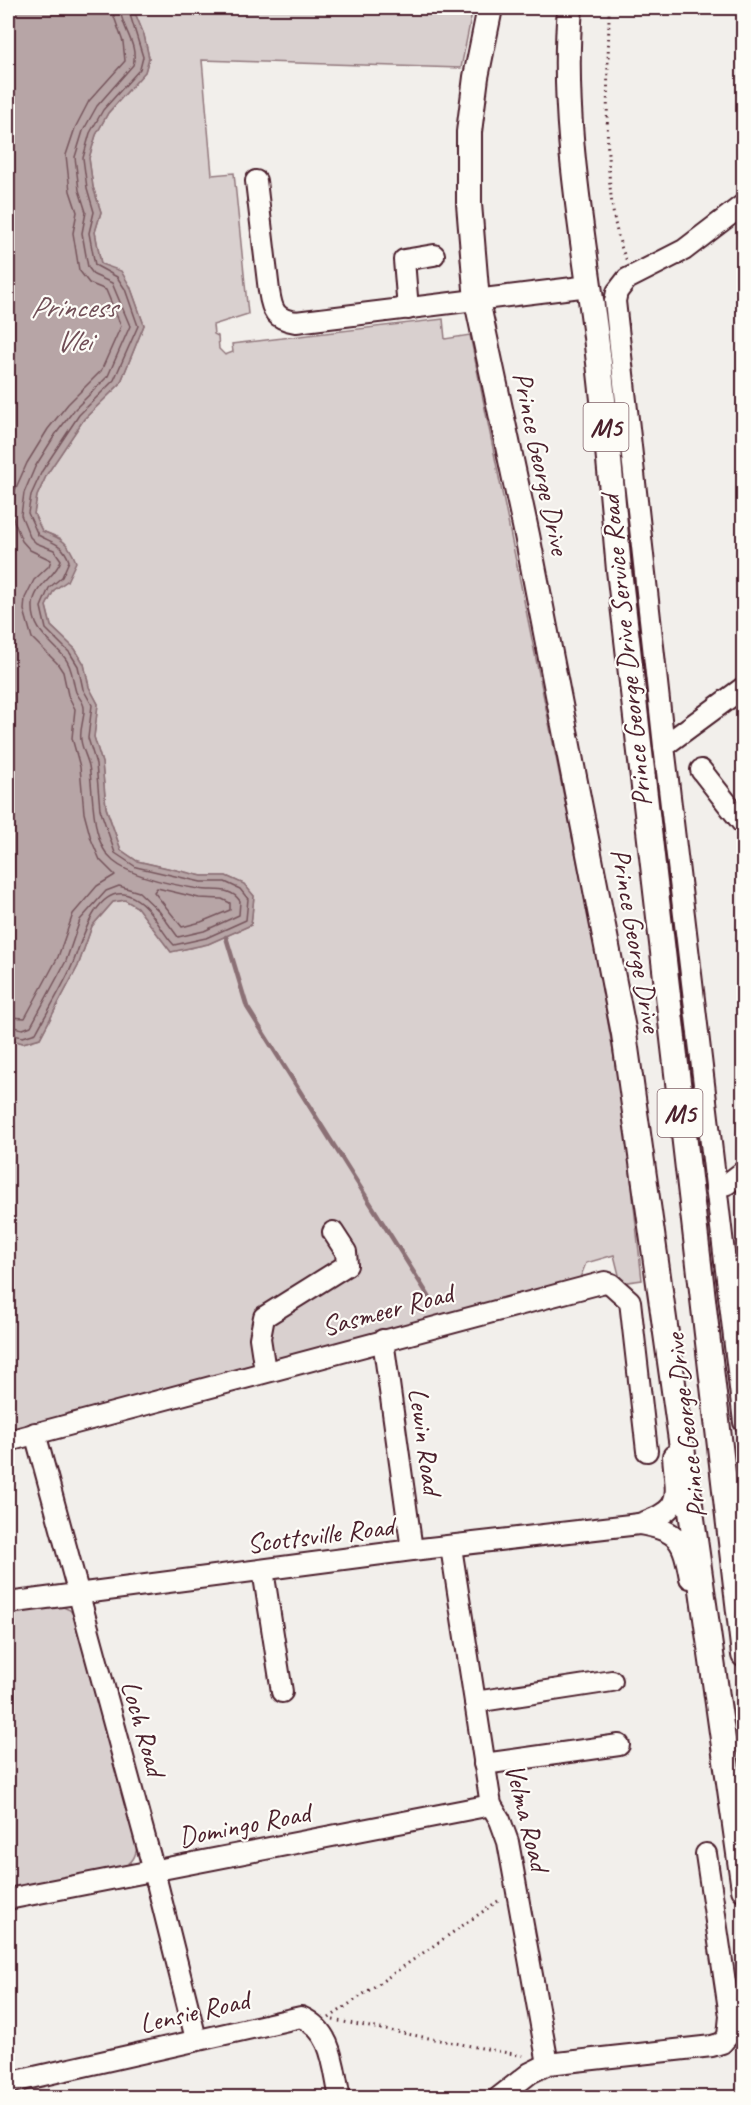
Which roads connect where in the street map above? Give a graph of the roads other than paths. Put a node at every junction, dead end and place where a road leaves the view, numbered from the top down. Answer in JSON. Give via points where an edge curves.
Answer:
{"nodes":[{"id":1,"x":490,"y":8,"type":"edge"},
{"id":2,"x":570,"y":8,"type":"edge"},
{"id":3,"x":256,"y":181,"type":"dead end"},
{"id":4,"x":744,"y":204,"type":"edge"},
{"id":5,"x":434,"y":255,"type":"dead end"},
{"id":6,"x":589,"y":286,"type":"junction"},
{"id":7,"x":477,"y":301,"type":"junction"},
{"id":8,"x":408,"y":309,"type":"junction"},
{"id":9,"x":744,"y":687,"type":"edge"},
{"id":10,"x":664,"y":746,"type":"junction"},
{"id":11,"x":701,"y":770,"type":"dead end"},
{"id":12,"x":744,"y":825,"type":"edge"},
{"id":13,"x":744,"y":1171,"type":"edge"},
{"id":14,"x":716,"y":1187,"type":"junction"},
{"id":15,"x":333,"y":1232,"type":"dead end"},
{"id":16,"x":383,"y":1340,"type":"junction"},
{"id":17,"x":265,"y":1371,"type":"junction"},
{"id":18,"x":670,"y":1375,"type":"junction"},
{"id":19,"x":744,"y":1422,"type":"edge"},
{"id":20,"x":35,"y":1433,"type":"junction"},
{"id":21,"x":8,"y":1441,"type":"edge"},
{"id":22,"x":647,"y":1451,"type":"dead end"},
{"id":23,"x":639,"y":1524,"type":"junction"},
{"id":24,"x":451,"y":1547,"type":"junction"},
{"id":25,"x":412,"y":1550,"type":"junction"},
{"id":26,"x":264,"y":1570,"type":"junction"},
{"id":27,"x":77,"y":1594,"type":"junction"},
{"id":28,"x":8,"y":1603,"type":"edge"},
{"id":29,"x":708,"y":1633,"type":"junction"},
{"id":30,"x":744,"y":1655,"type":"edge"},
{"id":31,"x":612,"y":1681,"type":"dead end"},
{"id":32,"x":282,"y":1692,"type":"dead end"},
{"id":33,"x":475,"y":1702,"type":"junction"},
{"id":34,"x":619,"y":1746,"type":"dead end"},
{"id":35,"x":484,"y":1764,"type":"junction"},
{"id":36,"x":491,"y":1805,"type":"junction"},
{"id":37,"x":706,"y":1854,"type":"dead end"},
{"id":38,"x":154,"y":1870,"type":"junction"},
{"id":39,"x":744,"y":1889,"type":"edge"},
{"id":40,"x":8,"y":1899,"type":"edge"},
{"id":41,"x":196,"y":2039,"type":"junction"},
{"id":42,"x":539,"y":2060,"type":"junction"},
{"id":43,"x":8,"y":2083,"type":"edge"},
{"id":44,"x":340,"y":2097,"type":"edge"},
{"id":45,"x":498,"y":2097,"type":"edge"}],
"edges":[{"from":1,"to":7,"type":"main road","name":"Prince George Drive","number":"M5","via":[[469,132],[468,204]]},
{"from":2,"to":6,"type":"main road","name":"Prince George Drive","number":"M5","via":[[567,70],[572,153]]},
{"from":3,"to":8,"type":"street","via":[[269,291],[276,316],[296,322]]},
{"from":4,"to":10,"type":"street","name":"Prince George Drive Service Road","via":[[684,250],[631,268],[615,302]]},
{"from":5,"to":8,"type":"street","via":[[404,260]]},
{"from":6,"to":7,"type":"street"},
{"from":6,"to":30,"type":"main road","name":"Prince George Drive","number":"M5"},
{"from":7,"to":8,"type":"street"},
{"from":7,"to":18,"type":"main road","name":"Prince George Drive","number":"M5","via":[[613,970],[632,1081]]},
{"from":9,"to":10,"type":"street"},
{"from":10,"to":14,"type":"street","name":"Prince George Drive Service Road"},
{"from":11,"to":12,"type":"street"},
{"from":13,"to":14,"type":"street"},
{"from":14,"to":19,"type":"street","name":"Prince George Drive Service Road"},
{"from":15,"to":17,"type":"street","via":[[348,1262],[264,1317],[260,1338]]},
{"from":16,"to":17,"type":"street","name":"Sasmeer Road"},
{"from":16,"to":22,"type":"street","name":"Sasmeer Road","via":[[598,1282],[611,1284],[626,1296],[632,1308]]},
{"from":16,"to":25,"type":"street","name":"Lewin Road"},
{"from":17,"to":20,"type":"street","name":"Sasmeer Road"},
{"from":18,"to":23,"type":"street","name":"Scottsville Road","via":[[675,1500],[666,1513]]},
{"from":18,"to":29,"type":"main road","name":"Prince George Drive","number":"M5"},
{"from":20,"to":21,"type":"street","name":"Sasmeer Road"},
{"from":20,"to":27,"type":"street","name":"Loch Road"},
{"from":23,"to":24,"type":"street","name":"Scottsville Road"},
{"from":23,"to":29,"type":"street","name":"Scottsville Road","via":[[671,1532],[681,1543]]},
{"from":24,"to":25,"type":"street","name":"Scottsville Road"},
{"from":24,"to":33,"type":"street","name":"Velma Road"},
{"from":25,"to":26,"type":"street","name":"Scottsville Road"},
{"from":26,"to":27,"type":"street","name":"Scottsville Road"},
{"from":26,"to":32,"type":"street"},
{"from":27,"to":28,"type":"street","name":"Scottsville Road"},
{"from":27,"to":38,"type":"street","name":"Loch Road"},
{"from":29,"to":39,"type":"main road","name":"Prince George Drive","number":"M5"},
{"from":31,"to":33,"type":"street"},
{"from":33,"to":35,"type":"street","name":"Velma Road"},
{"from":34,"to":35,"type":"street"},
{"from":35,"to":36,"type":"street","name":"Velma Road"},
{"from":36,"to":38,"type":"street","name":"Domingo Road"},
{"from":36,"to":42,"type":"street","name":"Velma Road","via":[[505,1831],[516,1888]]},
{"from":37,"to":42,"type":"street","via":[[730,2016],[728,2036],[712,2046]]},
{"from":38,"to":40,"type":"street","name":"Domingo Road"},
{"from":38,"to":41,"type":"street","name":"Loch Road"},
{"from":41,"to":43,"type":"street","name":"Lensie Road"},
{"from":41,"to":44,"type":"street","name":"Lensie Road","via":[[301,2017],[316,2024],[326,2040]]},
{"from":42,"to":45,"type":"street","via":[[530,2073]]}]}
